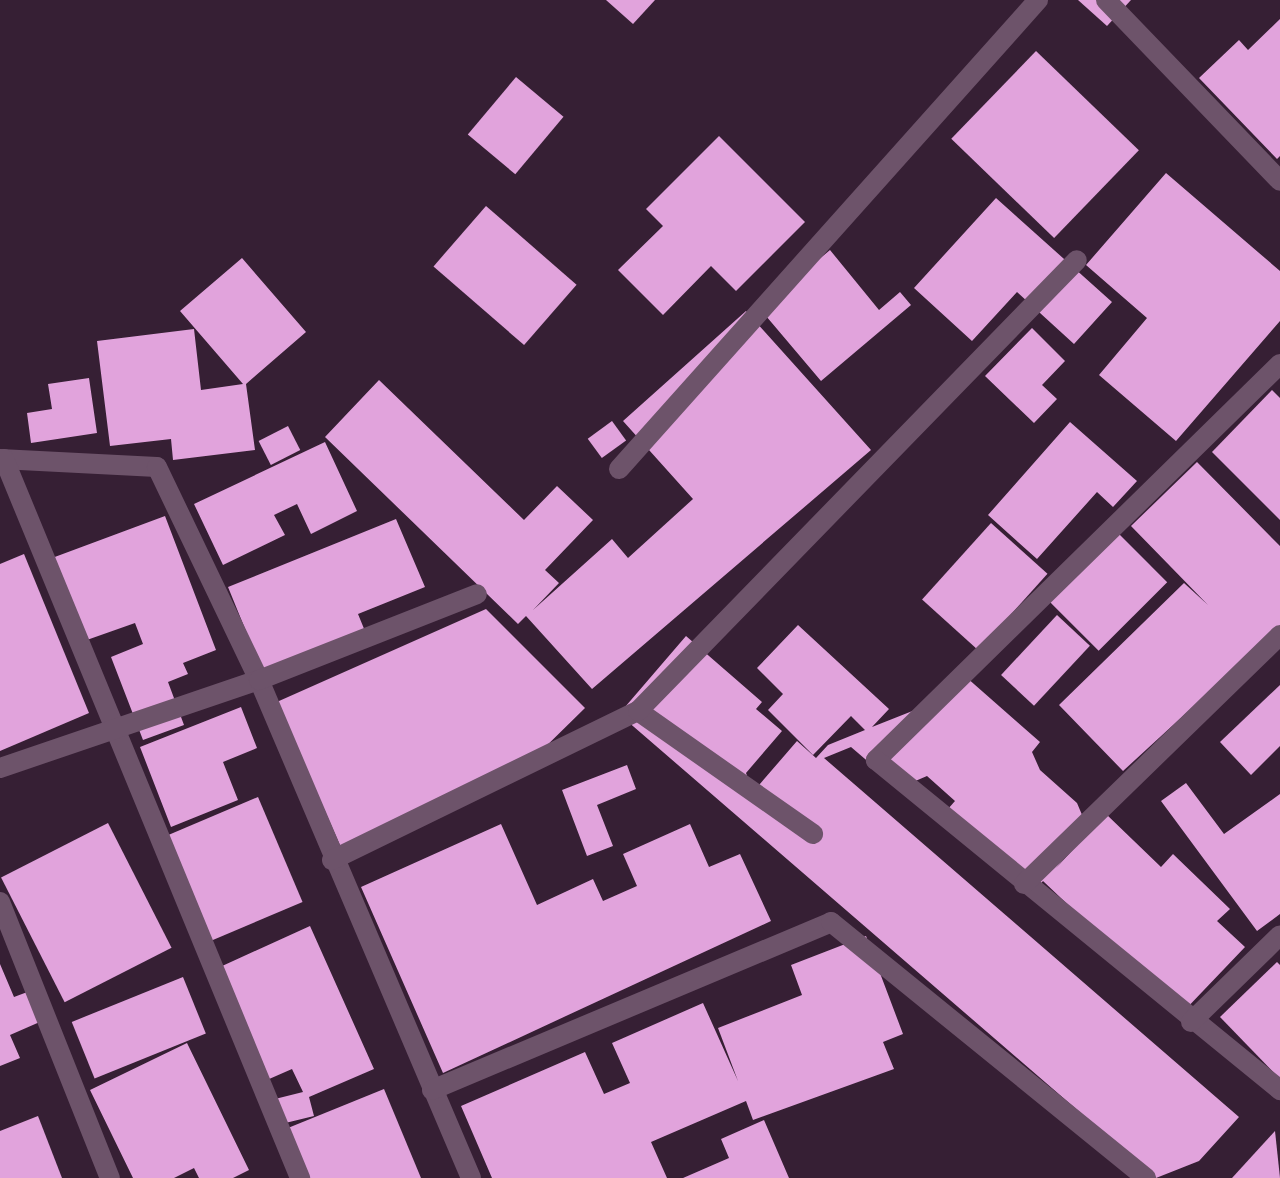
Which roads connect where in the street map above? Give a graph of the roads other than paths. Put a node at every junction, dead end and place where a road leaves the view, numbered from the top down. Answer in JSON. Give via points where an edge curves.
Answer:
{"nodes":[{"id":1,"x":1038,"y":0,"type":"edge"},
{"id":2,"x":1106,"y":0,"type":"edge"},
{"id":3,"x":1280,"y":181,"type":"edge"},
{"id":4,"x":1077,"y":260,"type":"dead end"},
{"id":5,"x":1280,"y":364,"type":"edge"},
{"id":6,"x":2,"y":459,"type":"edge"},
{"id":7,"x":619,"y":469,"type":"dead end"},
{"id":8,"x":477,"y":594,"type":"dead end"},
{"id":9,"x":1280,"y":635,"type":"edge"},
{"id":10,"x":259,"y":680,"type":"junction"},
{"id":11,"x":638,"y":711,"type":"junction"},
{"id":12,"x":113,"y":730,"type":"junction"},
{"id":13,"x":0,"y":768,"type":"edge"},
{"id":14,"x":813,"y":834,"type":"dead end"},
{"id":15,"x":332,"y":860,"type":"junction"},
{"id":16,"x":1024,"y":884,"type":"junction"},
{"id":17,"x":0,"y":902,"type":"edge"},
{"id":18,"x":1280,"y":935,"type":"edge"},
{"id":19,"x":1191,"y":1022,"type":"junction"},
{"id":20,"x":432,"y":1090,"type":"junction"},
{"id":21,"x":1280,"y":1090,"type":"edge"},
{"id":22,"x":1141,"y":1174,"type":"edge"},
{"id":23,"x":110,"y":1178,"type":"edge"},
{"id":24,"x":300,"y":1178,"type":"edge"},
{"id":25,"x":471,"y":1178,"type":"edge"},
{"id":26,"x":1116,"y":1178,"type":"edge"}],
"edges":[{"from":1,"to":7,"type":"street"},
{"from":2,"to":3,"type":"street"},
{"from":4,"to":11,"type":"street"},
{"from":5,"to":16,"type":"street","via":[[876,760]]},
{"from":6,"to":10,"type":"street","via":[[157,467]]},
{"from":6,"to":12,"type":"street"},
{"from":8,"to":10,"type":"street"},
{"from":9,"to":16,"type":"street"},
{"from":10,"to":12,"type":"street"},
{"from":10,"to":15,"type":"street"},
{"from":11,"to":14,"type":"street"},
{"from":11,"to":15,"type":"street"},
{"from":12,"to":13,"type":"street"},
{"from":12,"to":24,"type":"street"},
{"from":15,"to":20,"type":"street"},
{"from":16,"to":19,"type":"street"},
{"from":17,"to":23,"type":"street"},
{"from":18,"to":19,"type":"street"},
{"from":19,"to":21,"type":"street"},
{"from":20,"to":22,"type":"street","via":[[831,922]]},
{"from":20,"to":25,"type":"street"},
{"from":22,"to":26,"type":"street"}]}
